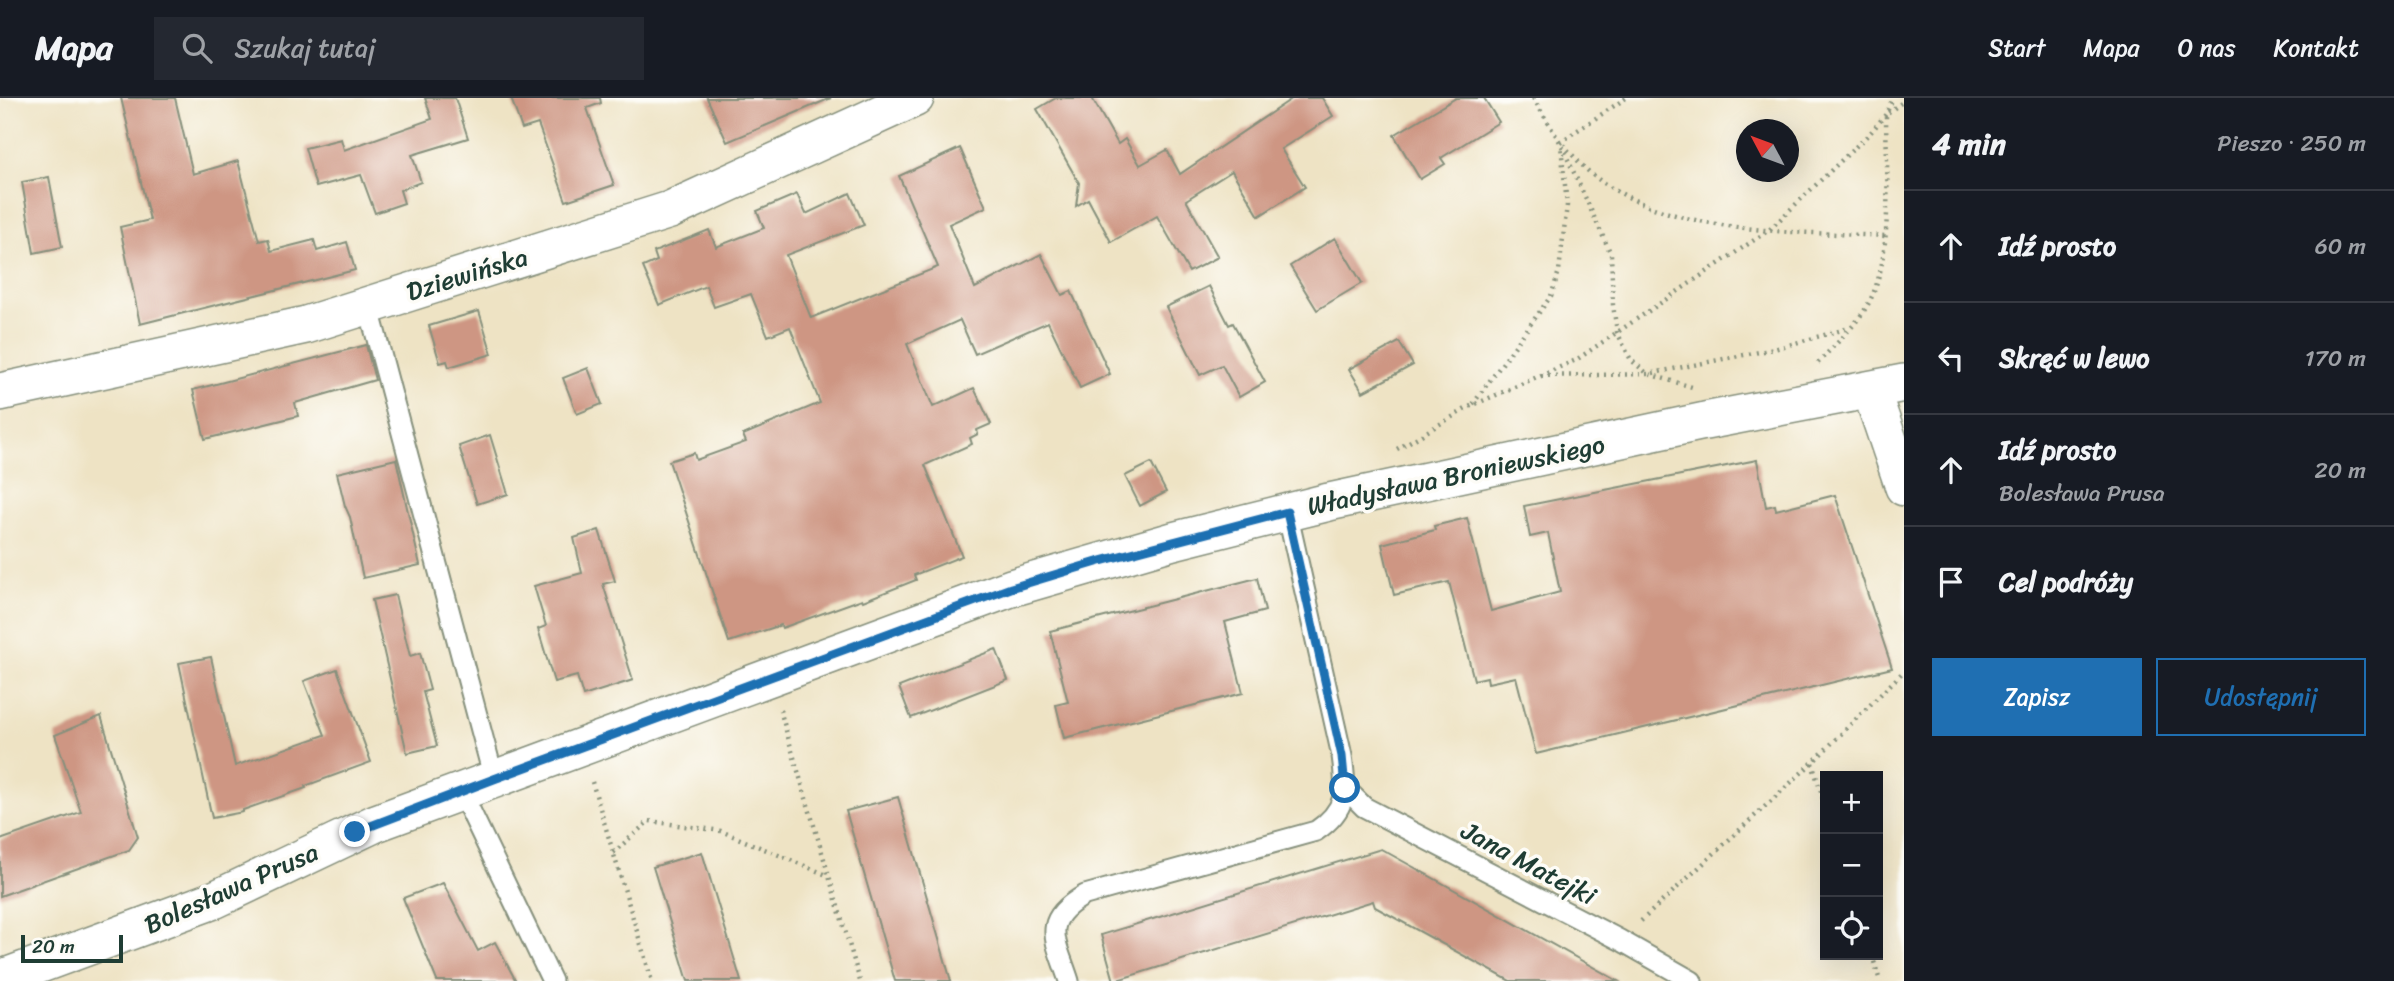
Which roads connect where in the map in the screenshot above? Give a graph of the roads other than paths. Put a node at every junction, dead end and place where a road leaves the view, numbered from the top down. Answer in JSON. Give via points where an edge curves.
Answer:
{"nodes":[{"id":1,"x":915,"y":98,"type":"edge"},
{"id":2,"x":368,"y":305,"type":"junction"},
{"id":3,"x":1888,"y":386,"type":"edge"},
{"id":4,"x":0,"y":392,"type":"edge"},
{"id":5,"x":1904,"y":487,"type":"edge"},
{"id":6,"x":1287,"y":512,"type":"junction"},
{"id":7,"x":494,"y":779,"type":"junction"},
{"id":8,"x":1345,"y":788,"type":"junction"},
{"id":9,"x":461,"y":792,"type":"junction"},
{"id":10,"x":45,"y":973,"type":"edge"},
{"id":11,"x":0,"y":979,"type":"edge"},
{"id":12,"x":552,"y":981,"type":"edge"},
{"id":13,"x":1069,"y":981,"type":"edge"},
{"id":14,"x":1692,"y":981,"type":"edge"}],
"edges":[{"from":1,"to":2,"type":"street","name":"Dziewińska","via":[[670,210]]},
{"from":2,"to":4,"type":"street","name":"Dziewińska","via":[[306,324]]},
{"from":2,"to":7,"type":"lane"},
{"from":3,"to":5,"type":"street"},
{"from":3,"to":6,"type":"street","name":"Władysława Broniewskiego"},
{"from":6,"to":7,"type":"street","name":"Władysława Broniewskiego","via":[[1011,588]]},
{"from":6,"to":8,"type":"lane","via":[[1342,756]]},
{"from":7,"to":9,"type":"street","name":"Władysława Broniewskiego"},
{"from":8,"to":13,"type":"lane","via":[[1336,813],[1316,831],[1075,901],[1054,926]]},
{"from":8,"to":14,"type":"lane","name":"Jana Matejki","via":[[1364,807]]},
{"from":9,"to":10,"type":"street","name":"Bolesława Prusa","via":[[355,832]]},
{"from":9,"to":12,"type":"lane"},
{"from":10,"to":11,"type":"street","name":"Bolesława Prusa"}]}
